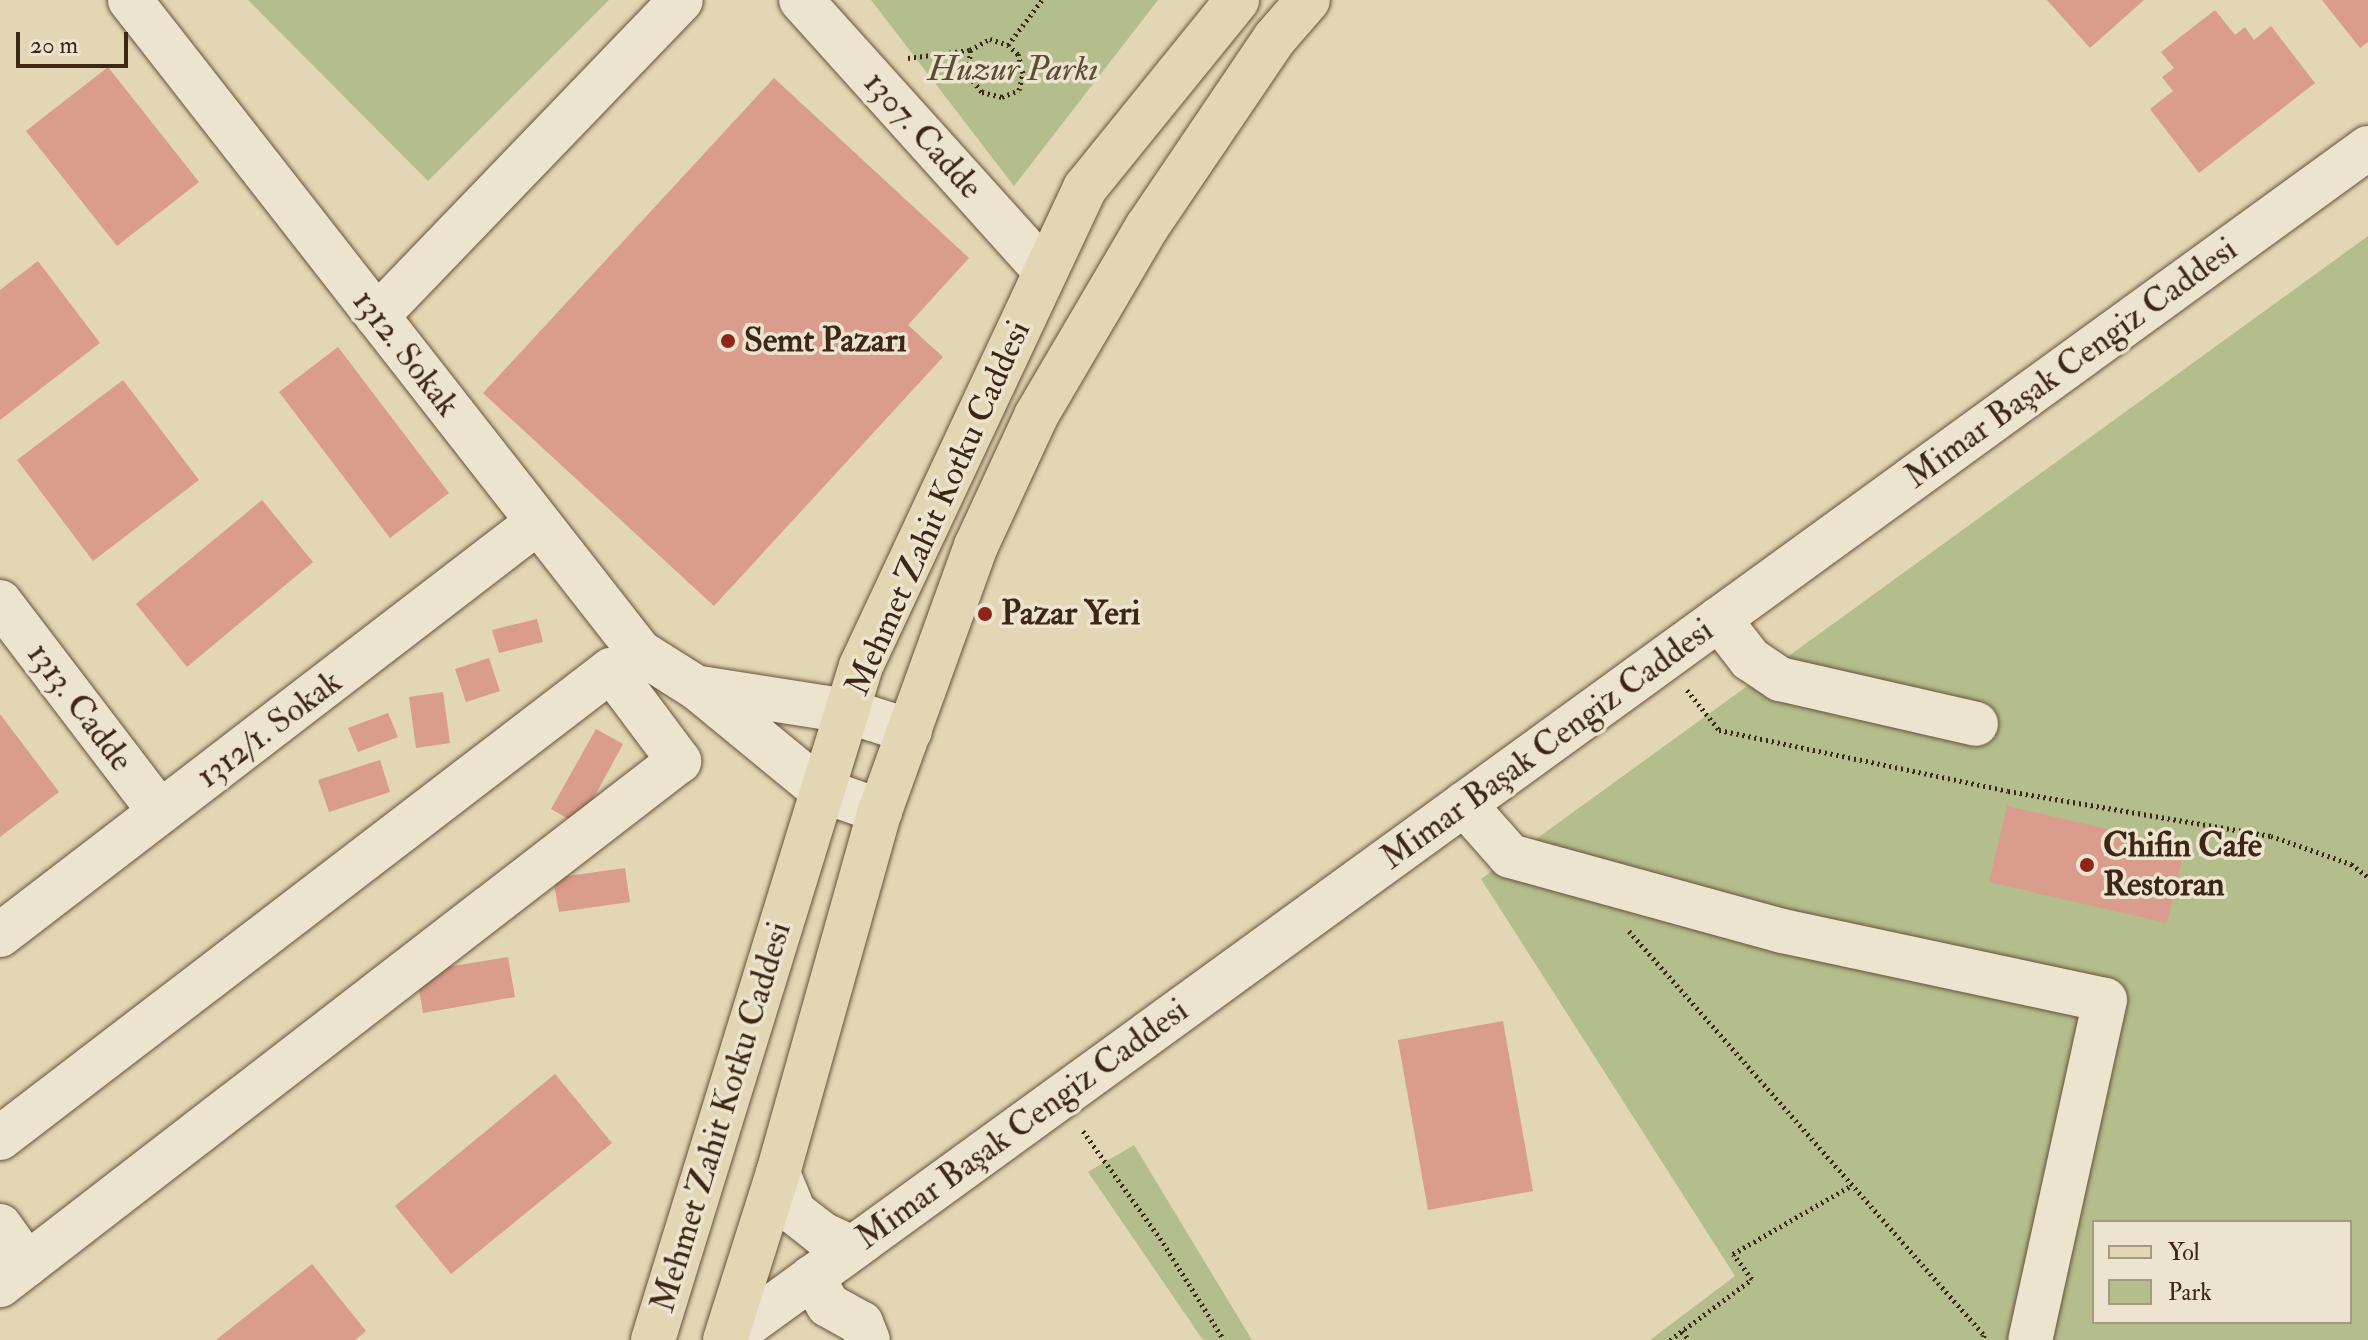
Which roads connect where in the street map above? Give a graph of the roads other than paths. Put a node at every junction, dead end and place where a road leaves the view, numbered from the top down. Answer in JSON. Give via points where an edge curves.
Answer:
{"nodes":[{"id":1,"x":130,"y":0,"type":"edge"},
{"id":2,"x":681,"y":0,"type":"edge"},
{"id":3,"x":801,"y":0,"type":"edge"},
{"id":4,"x":1237,"y":0,"type":"edge"},
{"id":5,"x":1308,"y":0,"type":"edge"},
{"id":6,"x":2368,"y":148,"type":"edge"},
{"id":7,"x":1045,"y":271,"type":"junction"},
{"id":8,"x":377,"y":316,"type":"junction"},
{"id":9,"x":538,"y":522,"type":"junction"},
{"id":10,"x":0,"y":602,"type":"edge"},
{"id":11,"x":1719,"y":619,"type":"junction"},
{"id":12,"x":697,"y":688,"type":"junction"},
{"id":13,"x":847,"y":711,"type":"junction"},
{"id":14,"x":1976,"y":724,"type":"dead end"},
{"id":15,"x":910,"y":731,"type":"junction"},
{"id":16,"x":821,"y":790,"type":"junction"},
{"id":17,"x":1464,"y":804,"type":"junction"},
{"id":18,"x":880,"y":811,"type":"junction"},
{"id":19,"x":160,"y":812,"type":"junction"},
{"id":20,"x":0,"y":935,"type":"edge"},
{"id":21,"x":0,"y":1138,"type":"edge"},
{"id":22,"x":778,"y":1173,"type":"junction"},
{"id":23,"x":0,"y":1226,"type":"edge"},
{"id":24,"x":852,"y":1248,"type":"junction"},
{"id":25,"x":14,"y":1275,"type":"edge"},
{"id":26,"x":820,"y":1307,"type":"edge"},
{"id":27,"x":653,"y":1340,"type":"edge"},
{"id":28,"x":725,"y":1340,"type":"edge"},
{"id":29,"x":868,"y":1340,"type":"edge"},
{"id":30,"x":2030,"y":1340,"type":"edge"}],
"edges":[{"from":1,"to":8,"type":"street","name":"1312. Sokak"},
{"from":2,"to":8,"type":"street"},
{"from":3,"to":7,"type":"street","name":"1307. Cadde"},
{"from":4,"to":7,"type":"main road","name":"Mehmet Zahit Kotku Caddesi","via":[[1085,188]]},
{"from":5,"to":15,"type":"main road","name":"Mehmet Zahit Kotku Caddesi","via":[[1275,38],[1147,227],[1036,416],[976,546]]},
{"from":6,"to":11,"type":"street","name":"Mimar Başak Cengiz Caddesi"},
{"from":7,"to":13,"type":"main road","name":"Mehmet Zahit Kotku Caddesi","via":[[861,666]]},
{"from":8,"to":9,"type":"street","name":"1312. Sokak"},
{"from":9,"to":12,"type":"street","name":"1312. Sokak","via":[[640,652]]},
{"from":9,"to":19,"type":"street","name":"1312/1. Sokak"},
{"from":10,"to":19,"type":"street","name":"1313. Cadde"},
{"from":11,"to":14,"type":"street","via":[[1750,659],[1780,679]]},
{"from":11,"to":17,"type":"street","name":"Mimar Başak Cengiz Caddesi"},
{"from":12,"to":13,"type":"street"},
{"from":12,"to":16,"type":"street","name":"1312. Sokak"},
{"from":13,"to":15,"type":"street"},
{"from":13,"to":16,"type":"main road","name":"Mehmet Zahit Kotku Caddesi"},
{"from":15,"to":18,"type":"main road","name":"Mehmet Zahit Kotku Caddesi"},
{"from":16,"to":18,"type":"street","name":"1312. Sokak"},
{"from":16,"to":27,"type":"main road","name":"Mehmet Zahit Kotku Caddesi"},
{"from":17,"to":24,"type":"street","name":"Mimar Başak Cengiz Caddesi"},
{"from":17,"to":30,"type":"street","via":[[1510,856],[1783,931],[2105,1000]]},
{"from":18,"to":22,"type":"main road","name":"Mehmet Zahit Kotku Caddesi"},
{"from":19,"to":20,"type":"street","name":"1312/1. Sokak"},
{"from":21,"to":25,"type":"street","via":[[611,670],[679,761]]},
{"from":22,"to":24,"type":"street","via":[[794,1212]]},
{"from":22,"to":28,"type":"main road","name":"Mehmet Zahit Kotku Caddesi"},
{"from":23,"to":25,"type":"street"},
{"from":24,"to":26,"type":"street","name":"Mimar Başak Cengiz Caddesi"},
{"from":26,"to":28,"type":"street","name":"Mimar Başak Cengiz Caddesi"},
{"from":26,"to":29,"type":"street","via":[[861,1323]]}]}
